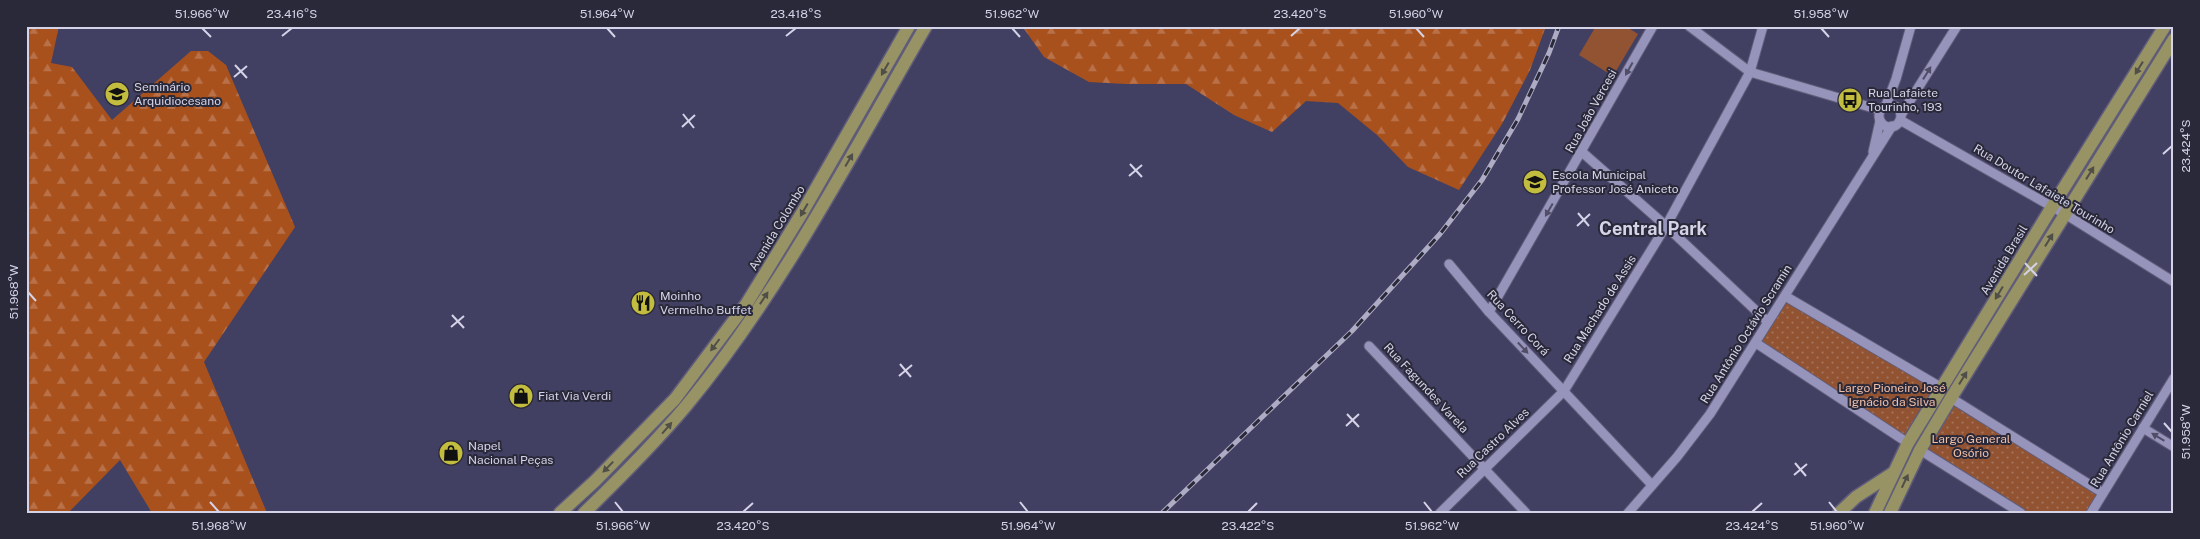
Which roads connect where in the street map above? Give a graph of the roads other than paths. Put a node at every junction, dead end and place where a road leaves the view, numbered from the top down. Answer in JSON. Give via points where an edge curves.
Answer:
{"nodes":[{"id":1,"x":909,"y":26,"type":"edge"},
{"id":2,"x":926,"y":26,"type":"edge"},
{"id":3,"x":1653,"y":26,"type":"edge"},
{"id":4,"x":1689,"y":26,"type":"edge"},
{"id":5,"x":1763,"y":26,"type":"edge"},
{"id":6,"x":1911,"y":26,"type":"edge"},
{"id":7,"x":1957,"y":26,"type":"edge"},
{"id":8,"x":2165,"y":26,"type":"edge"},
{"id":9,"x":2174,"y":39,"type":"edge"},
{"id":10,"x":1750,"y":72,"type":"junction"},
{"id":11,"x":1883,"y":108,"type":"junction"},
{"id":12,"x":1901,"y":117,"type":"junction"},
{"id":13,"x":1880,"y":120,"type":"junction"},
{"id":14,"x":1892,"y":126,"type":"junction"},
{"id":15,"x":1582,"y":152,"type":"junction"},
{"id":16,"x":1871,"y":158,"type":"junction"},
{"id":17,"x":2052,"y":207,"type":"junction"},
{"id":18,"x":2065,"y":214,"type":"junction"},
{"id":19,"x":1666,"y":226,"type":"junction"},
{"id":20,"x":1449,"y":264,"type":"dead end"},
{"id":21,"x":2174,"y":282,"type":"edge"},
{"id":22,"x":1785,"y":296,"type":"junction"},
{"id":23,"x":1489,"y":312,"type":"junction"},
{"id":24,"x":1768,"y":322,"type":"junction"},
{"id":25,"x":1756,"y":343,"type":"junction"},
{"id":26,"x":1369,"y":346,"type":"dead end"},
{"id":27,"x":2174,"y":378,"type":"edge"},
{"id":28,"x":1564,"y":391,"type":"junction"},
{"id":29,"x":1946,"y":393,"type":"junction"},
{"id":30,"x":2143,"y":428,"type":"junction"},
{"id":31,"x":1908,"y":442,"type":"junction"},
{"id":32,"x":2174,"y":447,"type":"edge"},
{"id":33,"x":1920,"y":450,"type":"junction"},
{"id":34,"x":1485,"y":468,"type":"junction"},
{"id":35,"x":1893,"y":473,"type":"junction"},
{"id":36,"x":1652,"y":485,"type":"junction"},
{"id":37,"x":2103,"y":493,"type":"junction"},
{"id":38,"x":560,"y":513,"type":"edge"},
{"id":39,"x":584,"y":513,"type":"edge"},
{"id":40,"x":1440,"y":513,"type":"edge"},
{"id":41,"x":1526,"y":513,"type":"edge"},
{"id":42,"x":1628,"y":513,"type":"edge"},
{"id":43,"x":1839,"y":513,"type":"edge"},
{"id":44,"x":1875,"y":513,"type":"edge"},
{"id":45,"x":1890,"y":513,"type":"edge"},
{"id":46,"x":2021,"y":513,"type":"edge"},
{"id":47,"x":2091,"y":513,"type":"edge"}],
"edges":[{"from":1,"to":38,"type":"main road","name":"Avenida Colombo","one_way":true,"via":[[747,303],[675,399]]},
{"from":39,"to":2,"type":"main road","name":"Avenida Colombo","one_way":true,"via":[[686,405],[754,315],[814,220]]},
{"from":3,"to":15,"type":"street","name":"Rua João Vercesi","one_way":true},
{"from":4,"to":10,"type":"street"},
{"from":5,"to":10,"type":"street","name":"Rua Machado de Assis"},
{"from":6,"to":11,"type":"street","via":[[1896,79]]},
{"from":12,"to":7,"type":"street","one_way":true},
{"from":8,"to":17,"type":"main road","name":"Avenida Brasil","one_way":true},
{"from":18,"to":9,"type":"main road","name":"Avenida Brasil","one_way":true},
{"from":10,"to":11,"type":"street"},
{"from":10,"to":19,"type":"street","name":"Rua Machado de Assis"},
{"from":11,"to":12,"type":"street","via":[[1896,106]]},
{"from":11,"to":13,"type":"street"},
{"from":12,"to":14,"type":"street"},
{"from":12,"to":17,"type":"street","name":"Rua Doutor Lafaiete Tourinho"},
{"from":13,"to":14,"type":"street","via":[[1885,126]]},
{"from":13,"to":16,"type":"street","name":"Rua Antônio Octávio Scramin"},
{"from":14,"to":16,"type":"street","name":"Rua Antônio Octávio Scramin"},
{"from":15,"to":19,"type":"street"},
{"from":15,"to":23,"type":"street","name":"Rua João Vercesi","one_way":true},
{"from":16,"to":22,"type":"street","name":"Rua Antônio Octávio Scramin"},
{"from":17,"to":18,"type":"street","name":"Rua Doutor Lafaiete Tourinho"},
{"from":17,"to":29,"type":"main road","name":"Avenida Brasil","one_way":true},
{"from":18,"to":21,"type":"street","name":"Rua Doutor Lafaiete Tourinho"},
{"from":29,"to":18,"type":"main road","name":"Avenida Brasil","one_way":true},
{"from":19,"to":24,"type":"street"},
{"from":19,"to":28,"type":"street","name":"Rua Machado de Assis"},
{"from":20,"to":23,"type":"street","name":"Rua Cerro Corá"},
{"from":22,"to":24,"type":"street","name":"Rua Antônio Octávio Scramin"},
{"from":22,"to":29,"type":"street"},
{"from":23,"to":28,"type":"street","name":"Rua Cerro Corá","one_way":true},
{"from":24,"to":25,"type":"street","name":"Rua Antônio Octávio Scramin"},
{"from":25,"to":31,"type":"street"},
{"from":25,"to":36,"type":"street","name":"Rua Antônio Octávio Scramin","via":[[1710,414]]},
{"from":26,"to":34,"type":"street","name":"Rua Fagundes Varela"},
{"from":27,"to":30,"type":"street","name":"Rua Antônio Carniel"},
{"from":28,"to":34,"type":"street","name":"Rua Castro Alves"},
{"from":28,"to":36,"type":"street","name":"Rua Cerro Corá"},
{"from":29,"to":31,"type":"main road","name":"Avenida Brasil"},
{"from":29,"to":33,"type":"main road","name":"Avenida Brasil"},
{"from":29,"to":37,"type":"street"},
{"from":32,"to":30,"type":"street","one_way":true},
{"from":30,"to":37,"type":"street","name":"Rua Antônio Carniel"},
{"from":31,"to":35,"type":"main road","name":"Avenida Brasil"},
{"from":45,"to":33,"type":"main road","name":"Avenida Brasil","one_way":true},
{"from":33,"to":46,"type":"street"},
{"from":34,"to":40,"type":"street","name":"Rua Castro Alves"},
{"from":34,"to":41,"type":"street","name":"Rua Fagundes Varela"},
{"from":35,"to":43,"type":"main road","via":[[1863,492]]},
{"from":35,"to":44,"type":"main road","name":"Avenida Brasil"},
{"from":36,"to":42,"type":"street","name":"Rua Antônio Octávio Scramin"},
{"from":37,"to":47,"type":"street","name":"Rua Antônio Carniel"}]}
